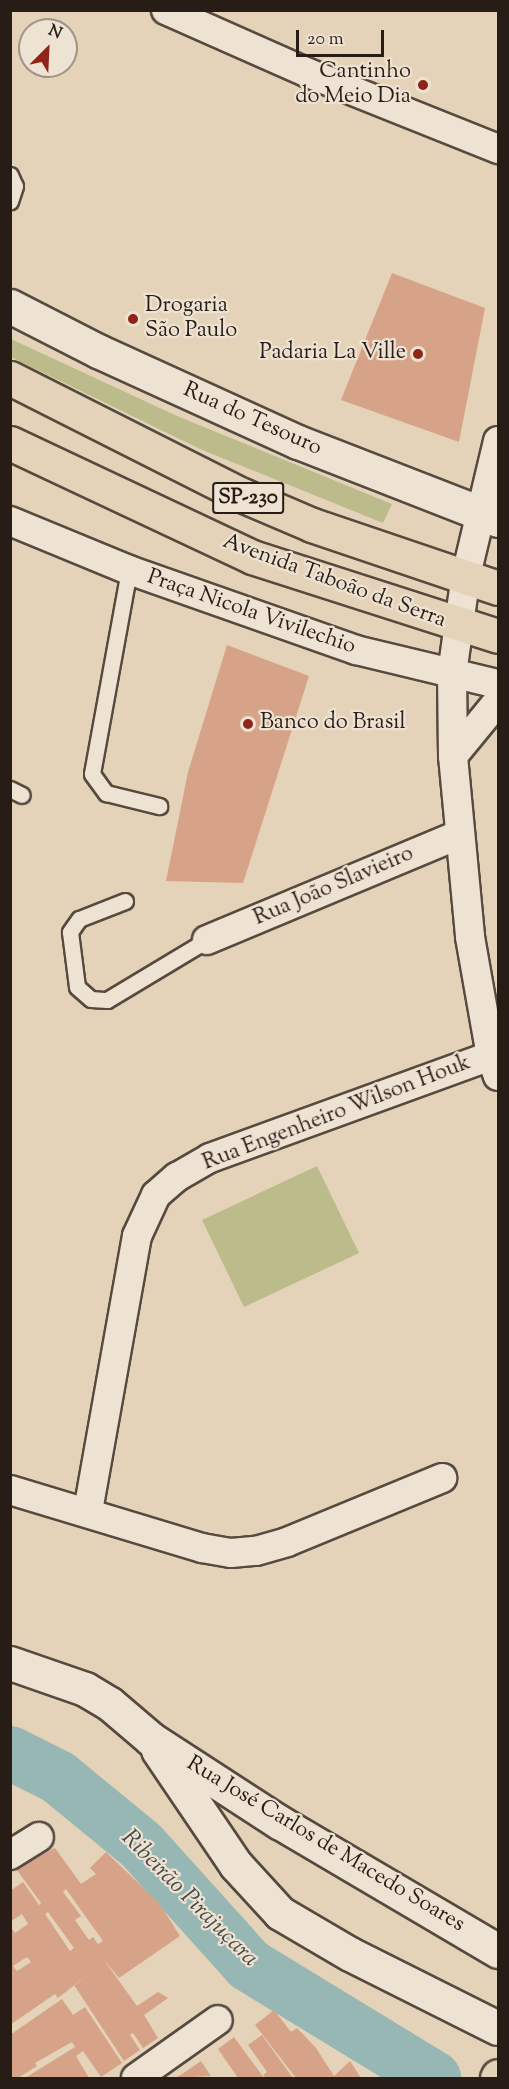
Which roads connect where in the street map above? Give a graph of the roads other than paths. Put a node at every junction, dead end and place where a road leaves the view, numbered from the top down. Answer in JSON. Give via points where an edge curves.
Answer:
{"nodes":[{"id":1,"x":166,"y":10,"type":"edge"},
{"id":2,"x":498,"y":149,"type":"edge"},
{"id":3,"x":10,"y":175,"type":"edge"},
{"id":4,"x":10,"y":201,"type":"edge"},
{"id":5,"x":10,"y":306,"type":"edge"},
{"id":6,"x":10,"y":378,"type":"edge"},
{"id":7,"x":498,"y":441,"type":"edge"},
{"id":8,"x":10,"y":442,"type":"edge"},
{"id":9,"x":490,"y":518,"type":"edge"},
{"id":10,"x":10,"y":521,"type":"edge"},
{"id":11,"x":129,"y":570,"type":"junction"},
{"id":12,"x":466,"y":575,"type":"junction"},
{"id":13,"x":498,"y":588,"type":"edge"},
{"id":14,"x":458,"y":626,"type":"junction"},
{"id":15,"x":498,"y":636,"type":"edge"},
{"id":16,"x":452,"y":673,"type":"junction"},
{"id":17,"x":498,"y":684,"type":"edge"},
{"id":18,"x":498,"y":701,"type":"edge"},
{"id":19,"x":453,"y":756,"type":"junction"},
{"id":20,"x":159,"y":806,"type":"dead end"},
{"id":21,"x":460,"y":834,"type":"junction"},
{"id":22,"x":125,"y":901,"type":"dead end"},
{"id":23,"x":207,"y":940,"type":"joint"},
{"id":24,"x":495,"y":1066,"type":"edge"},
{"id":25,"x":442,"y":1478,"type":"dead end"},
{"id":26,"x":10,"y":1490,"type":"edge"},
{"id":27,"x":88,"y":1511,"type":"junction"},
{"id":28,"x":10,"y":1663,"type":"edge"},
{"id":29,"x":151,"y":1739,"type":"junction"},
{"id":30,"x":279,"y":1822,"type":"junction"},
{"id":31,"x":39,"y":1837,"type":"dead end"},
{"id":32,"x":10,"y":1855,"type":"edge"},
{"id":33,"x":236,"y":1865,"type":"junction"},
{"id":34,"x":498,"y":1951,"type":"edge"},
{"id":35,"x":218,"y":2020,"type":"dead end"},
{"id":36,"x":498,"y":2028,"type":"edge"},
{"id":37,"x":136,"y":2079,"type":"edge"}],
"edges":[{"from":1,"to":2,"type":"street","via":[[308,74]]},
{"from":3,"to":4,"type":"lane","via":[[15,186]]},
{"from":5,"to":9,"type":"street","name":"Rua do Tesouro","via":[[98,351],[298,442]]},
{"from":6,"to":12,"type":"highway","name":"Avenida Taboão da Serra","number":"SP-230","via":[[242,495],[312,525]]},
{"from":7,"to":9,"type":"street"},
{"from":8,"to":14,"type":"highway","name":"Avenida Taboão da Serra","number":"SP-230","via":[[252,557]]},
{"from":9,"to":12,"type":"street"},
{"from":10,"to":11,"type":"street","name":"Praça Nicola Vivilechio"},
{"from":11,"to":16,"type":"street","name":"Praça Nicola Vivilechio","via":[[356,650]]},
{"from":11,"to":20,"type":"lane","via":[[92,774],[106,793]]},
{"from":12,"to":13,"type":"highway","name":"Avenida Taboão da Serra","number":"SP-230"},
{"from":12,"to":14,"type":"street"},
{"from":14,"to":15,"type":"highway","name":"Avenida Taboão da Serra","number":"SP-230"},
{"from":14,"to":16,"type":"street"},
{"from":16,"to":17,"type":"street","name":"Praça Nicola Vivilechio"},
{"from":16,"to":19,"type":"street"},
{"from":18,"to":19,"type":"street"},
{"from":19,"to":21,"type":"street"},
{"from":21,"to":23,"type":"street","name":"Rua João Slavieiro"},
{"from":21,"to":24,"type":"street","via":[[470,937]]},
{"from":22,"to":23,"type":"lane","via":[[79,919],[70,932],[77,987],[91,999],[107,1000]]},
{"from":24,"to":27,"type":"street","name":"Rua Engenheiro Wilson Houk","via":[[210,1158],[156,1195],[137,1236]]},
{"from":25,"to":27,"type":"street","via":[[256,1551],[231,1553],[202,1548]]},
{"from":26,"to":27,"type":"street"},
{"from":28,"to":29,"type":"street","name":"Rua José Carlos de Macedo Soares","via":[[85,1689],[110,1704]]},
{"from":29,"to":30,"type":"street","name":"Rua José Carlos de Macedo Soares"},
{"from":29,"to":33,"type":"street","name":"Rua José Carlos de Macedo Soares"},
{"from":30,"to":33,"type":"street","via":[[267,1818],[248,1821],[238,1837]]},
{"from":30,"to":34,"type":"street","name":"Rua José Carlos de Macedo Soares"},
{"from":31,"to":32,"type":"street"},
{"from":33,"to":36,"type":"street","name":"Rua José Carlos de Macedo Soares","via":[[280,1913],[350,1954]]},
{"from":35,"to":37,"type":"street"}]}
